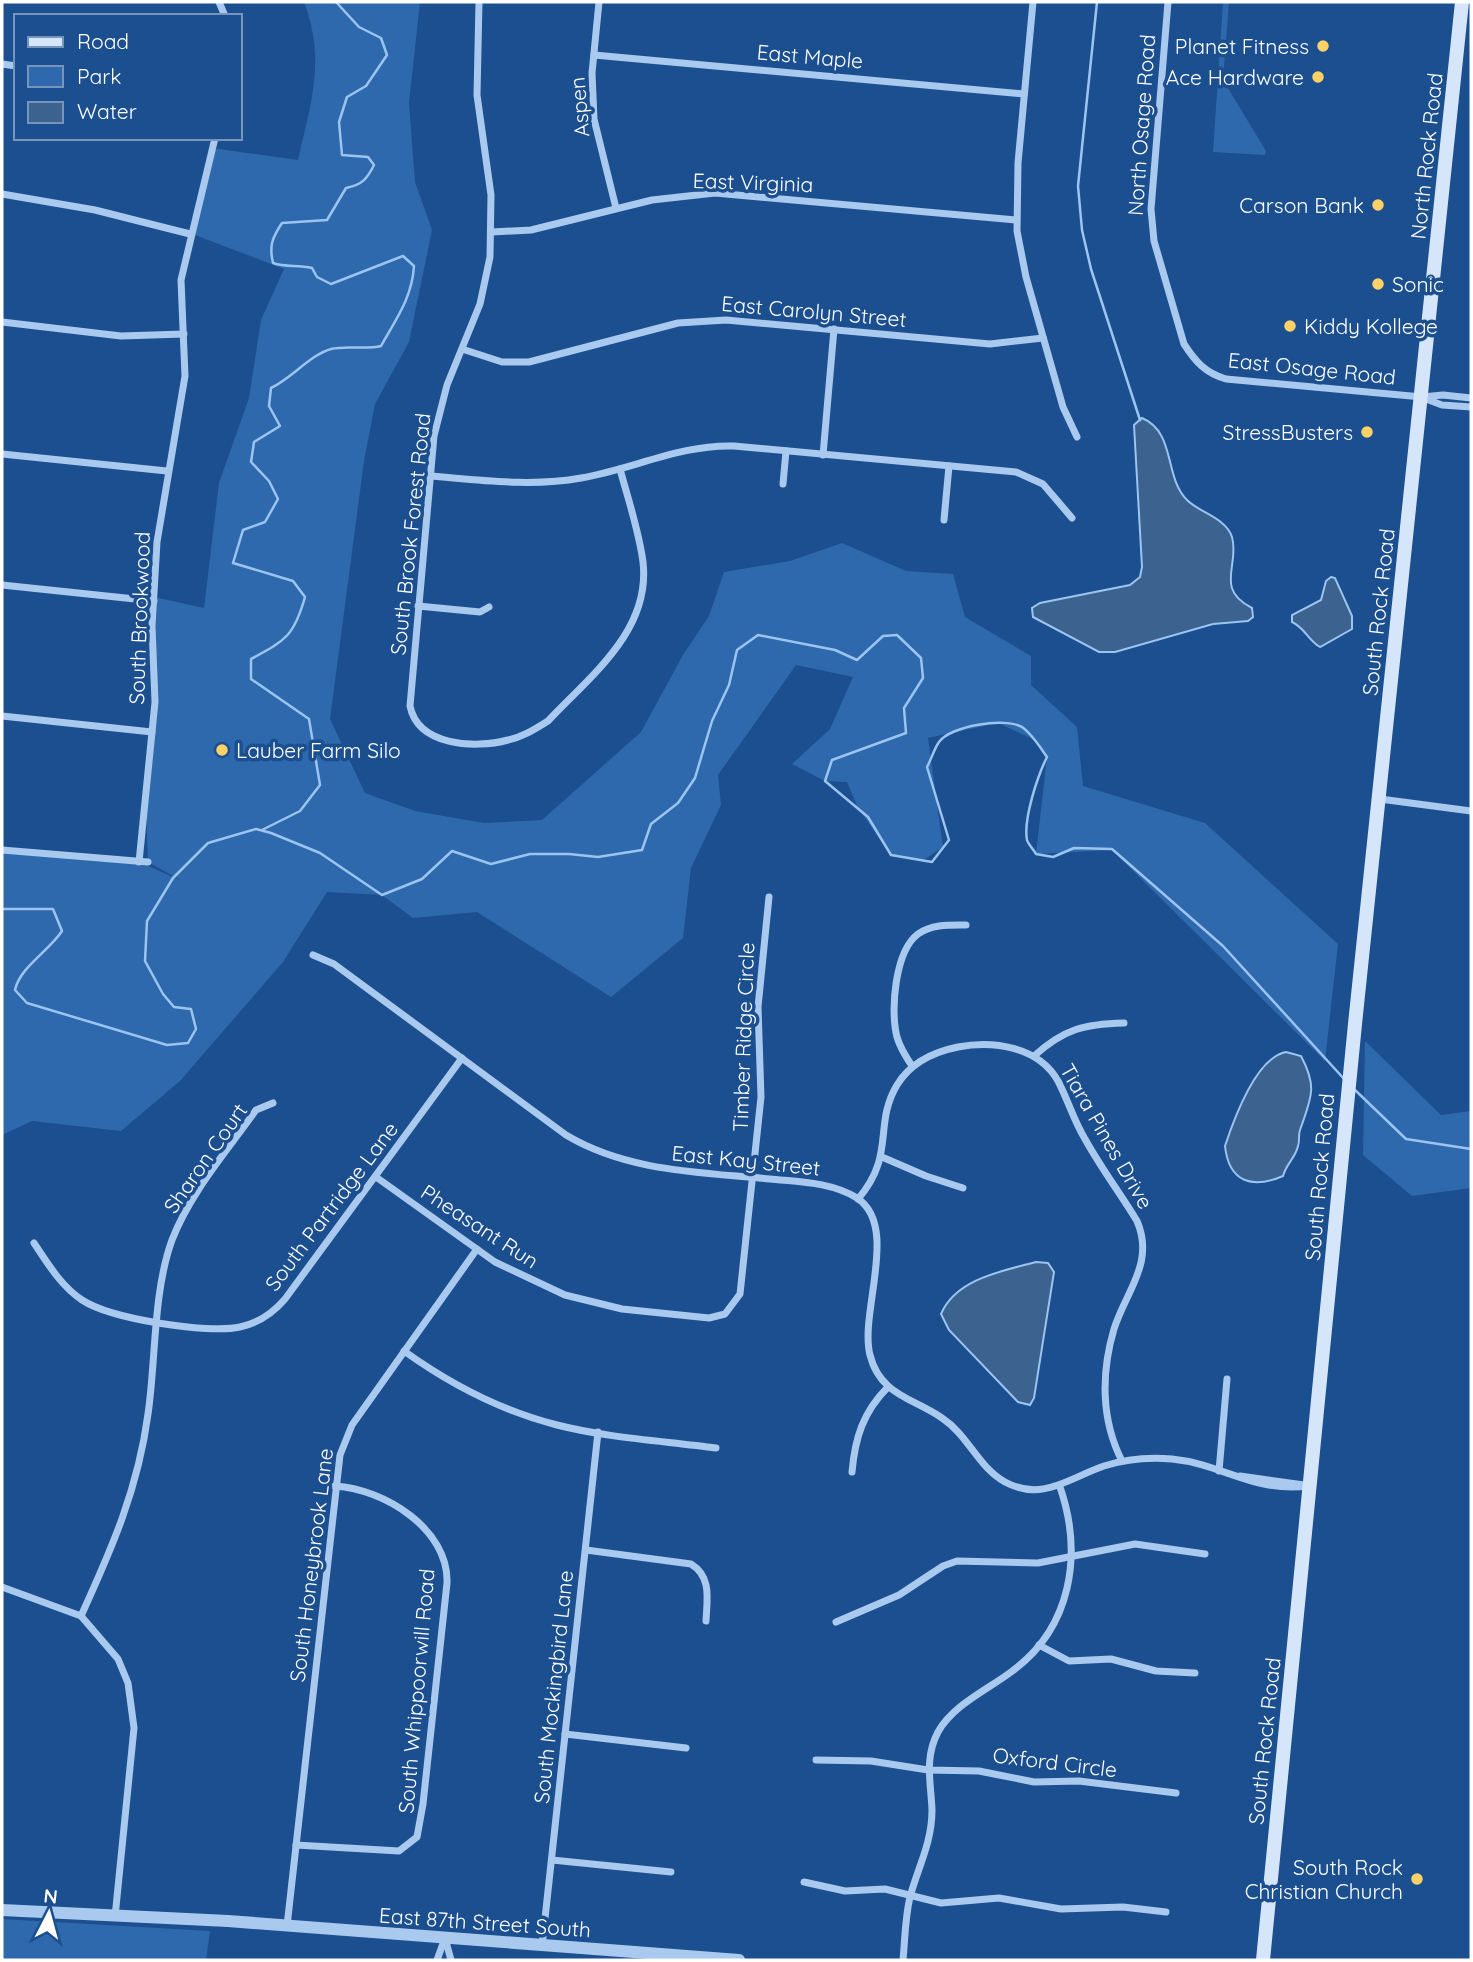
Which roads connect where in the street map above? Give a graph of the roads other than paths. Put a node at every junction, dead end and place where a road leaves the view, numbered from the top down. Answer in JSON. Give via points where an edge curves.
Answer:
{"nodes":[{"id":1,"x":479,"y":2,"type":"edge"},
{"id":2,"x":599,"y":2,"type":"edge"},
{"id":3,"x":1032,"y":2,"type":"edge"},
{"id":4,"x":1168,"y":2,"type":"edge"},
{"id":5,"x":1462,"y":2,"type":"edge"},
{"id":6,"x":594,"y":55,"type":"junction"},
{"id":7,"x":1024,"y":94,"type":"junction"},
{"id":8,"x":214,"y":140,"type":"edge"},
{"id":9,"x":2,"y":194,"type":"edge"},
{"id":10,"x":616,"y":208,"type":"junction"},
{"id":11,"x":1016,"y":220,"type":"junction"},
{"id":12,"x":492,"y":232,"type":"junction"},
{"id":13,"x":190,"y":234,"type":"junction"},
{"id":14,"x":2,"y":323,"type":"edge"},
{"id":15,"x":834,"y":329,"type":"junction"},
{"id":16,"x":184,"y":334,"type":"junction"},
{"id":17,"x":1043,"y":338,"type":"junction"},
{"id":18,"x":462,"y":349,"type":"junction"},
{"id":19,"x":1200,"y":366,"type":"joint"},
{"id":20,"x":1422,"y":397,"type":"junction"},
{"id":21,"x":1471,"y":398,"type":"edge"},
{"id":22,"x":1471,"y":407,"type":"edge"},
{"id":23,"x":1077,"y":438,"type":"dead end"},
{"id":24,"x":786,"y":451,"type":"junction"},
{"id":25,"x":2,"y":454,"type":"edge"},
{"id":26,"x":823,"y":455,"type":"junction"},
{"id":27,"x":949,"y":466,"type":"junction"},
{"id":28,"x":620,"y":469,"type":"junction"},
{"id":29,"x":167,"y":471,"type":"junction"},
{"id":30,"x":430,"y":476,"type":"junction"},
{"id":31,"x":783,"y":484,"type":"dead end"},
{"id":32,"x":1072,"y":518,"type":"dead end"},
{"id":33,"x":944,"y":520,"type":"dead end"},
{"id":34,"x":2,"y":585,"type":"edge"},
{"id":35,"x":153,"y":601,"type":"junction"},
{"id":36,"x":418,"y":606,"type":"junction"},
{"id":37,"x":489,"y":607,"type":"dead end"},
{"id":38,"x":2,"y":716,"type":"edge"},
{"id":39,"x":152,"y":732,"type":"junction"},
{"id":40,"x":1380,"y":799,"type":"junction"},
{"id":41,"x":1471,"y":811,"type":"edge"},
{"id":42,"x":2,"y":850,"type":"edge"},
{"id":43,"x":139,"y":862,"type":"junction"},
{"id":44,"x":148,"y":862,"type":"dead end"},
{"id":45,"x":769,"y":897,"type":"dead end"},
{"id":46,"x":966,"y":925,"type":"dead end"},
{"id":47,"x":313,"y":955,"type":"dead end"},
{"id":48,"x":1124,"y":1023,"type":"dead end"},
{"id":49,"x":1034,"y":1056,"type":"junction"},
{"id":50,"x":462,"y":1058,"type":"junction"},
{"id":51,"x":912,"y":1066,"type":"junction"},
{"id":52,"x":273,"y":1103,"type":"dead end"},
{"id":53,"x":882,"y":1157,"type":"junction"},
{"id":54,"x":376,"y":1177,"type":"junction"},
{"id":55,"x":753,"y":1177,"type":"junction"},
{"id":56,"x":963,"y":1188,"type":"dead end"},
{"id":57,"x":858,"y":1199,"type":"junction"},
{"id":58,"x":34,"y":1243,"type":"dead end"},
{"id":59,"x":477,"y":1249,"type":"junction"},
{"id":60,"x":731,"y":1309,"type":"joint"},
{"id":61,"x":158,"y":1322,"type":"junction"},
{"id":62,"x":404,"y":1351,"type":"junction"},
{"id":63,"x":1227,"y":1379,"type":"dead end"},
{"id":64,"x":888,"y":1387,"type":"junction"},
{"id":65,"x":598,"y":1432,"type":"junction"},
{"id":66,"x":716,"y":1448,"type":"dead end"},
{"id":67,"x":1122,"y":1461,"type":"junction"},
{"id":68,"x":1219,"y":1471,"type":"junction"},
{"id":69,"x":852,"y":1472,"type":"dead end"},
{"id":70,"x":335,"y":1486,"type":"junction"},
{"id":71,"x":1310,"y":1486,"type":"junction"},
{"id":72,"x":1060,"y":1487,"type":"junction"},
{"id":73,"x":586,"y":1550,"type":"junction"},
{"id":74,"x":1205,"y":1554,"type":"dead end"},
{"id":75,"x":1073,"y":1557,"type":"junction"},
{"id":76,"x":2,"y":1587,"type":"edge"},
{"id":77,"x":81,"y":1616,"type":"junction"},
{"id":78,"x":706,"y":1620,"type":"dead end"},
{"id":79,"x":836,"y":1622,"type":"dead end"},
{"id":80,"x":1040,"y":1645,"type":"junction"},
{"id":81,"x":1195,"y":1672,"type":"dead end"},
{"id":82,"x":565,"y":1734,"type":"junction"},
{"id":83,"x":686,"y":1748,"type":"dead end"},
{"id":84,"x":816,"y":1760,"type":"dead end"},
{"id":85,"x":928,"y":1770,"type":"junction"},
{"id":86,"x":1176,"y":1793,"type":"dead end"},
{"id":87,"x":296,"y":1845,"type":"junction"},
{"id":88,"x":552,"y":1860,"type":"junction"},
{"id":89,"x":671,"y":1872,"type":"dead end"},
{"id":90,"x":804,"y":1882,"type":"dead end"},
{"id":91,"x":910,"y":1897,"type":"junction"},
{"id":92,"x":2,"y":1910,"type":"edge"},
{"id":93,"x":1167,"y":1912,"type":"dead end"},
{"id":94,"x":115,"y":1918,"type":"junction"},
{"id":95,"x":287,"y":1926,"type":"junction"},
{"id":96,"x":445,"y":1938,"type":"junction"},
{"id":97,"x":542,"y":1945,"type":"junction"},
{"id":98,"x":437,"y":1960,"type":"edge"},
{"id":99,"x":451,"y":1960,"type":"edge"},
{"id":100,"x":739,"y":1960,"type":"edge"},
{"id":101,"x":903,"y":1960,"type":"edge"},
{"id":102,"x":1263,"y":1960,"type":"edge"}],
"edges":[{"from":1,"to":12,"type":"street","name":"South Brook Forest Road","via":[[477,95]]},
{"from":2,"to":6,"type":"street","name":"Aspen"},
{"from":3,"to":7,"type":"street"},
{"from":4,"to":19,"type":"street","name":"North Osage Road","via":[[1152,225],[1184,344]]},
{"from":5,"to":20,"type":"main road","name":"North Rock Road"},
{"from":6,"to":7,"type":"street","name":"East Maple"},
{"from":6,"to":10,"type":"street","name":"Aspen","via":[[594,118]]},
{"from":7,"to":11,"type":"street"},
{"from":8,"to":13,"type":"street","name":"South Brookwood"},
{"from":9,"to":13,"type":"street"},
{"from":10,"to":11,"type":"street","name":"East Virginia","via":[[715,193]]},
{"from":10,"to":12,"type":"street","name":"East Virginia","via":[[552,226]]},
{"from":11,"to":17,"type":"street"},
{"from":12,"to":18,"type":"street","name":"South Brook Forest Road","via":[[487,280]]},
{"from":13,"to":16,"type":"street","name":"South Brookwood","via":[[181,280]]},
{"from":14,"to":16,"type":"street","via":[[127,337]]},
{"from":15,"to":17,"type":"street","name":"East Carolyn Street","via":[[990,344]]},
{"from":15,"to":18,"type":"street","name":"East Carolyn Street","via":[[743,320],[695,321],[514,363]]},
{"from":15,"to":26,"type":"street"},
{"from":16,"to":29,"type":"street","name":"South Brookwood","via":[[183,396]]},
{"from":17,"to":23,"type":"street"},
{"from":18,"to":30,"type":"street","name":"South Brook Forest Road","via":[[436,425]]},
{"from":19,"to":20,"type":"street","name":"East Osage Road","via":[[1226,379]]},
{"from":20,"to":21,"type":"street","name":"East Osage Road"},
{"from":20,"to":22,"type":"street","name":"East Osage Road","via":[[1442,405]]},
{"from":20,"to":40,"type":"main road","name":"South Rock Road"},
{"from":24,"to":26,"type":"street"},
{"from":24,"to":28,"type":"street","via":[[709,446]]},
{"from":24,"to":31,"type":"street"},
{"from":25,"to":29,"type":"street"},
{"from":26,"to":27,"type":"street"},
{"from":27,"to":32,"type":"street","via":[[1030,477],[1055,494]]},
{"from":27,"to":33,"type":"street"},
{"from":28,"to":30,"type":"street","via":[[552,482]]},
{"from":28,"to":36,"type":"street","name":"South Brook Forest Road","via":[[643,560],[644,578],[634,621],[621,643],[548,721],[519,737],[490,743],[440,739],[425,733],[410,706]]},
{"from":29,"to":35,"type":"street","name":"South Brookwood"},
{"from":30,"to":36,"type":"street","name":"South Brook Forest Road"},
{"from":34,"to":35,"type":"street"},
{"from":35,"to":39,"type":"street","name":"South Brookwood"},
{"from":36,"to":37,"type":"street","via":[[480,612]]},
{"from":38,"to":39,"type":"street"},
{"from":39,"to":43,"type":"street","name":"South Brookwood"},
{"from":40,"to":41,"type":"street"},
{"from":40,"to":71,"type":"main road","name":"South Rock Road"},
{"from":42,"to":43,"type":"street"},
{"from":43,"to":44,"type":"street"},
{"from":45,"to":55,"type":"street","name":"Timber Ridge Circle","via":[[758,1007],[761,1097]]},
{"from":46,"to":51,"type":"street","via":[[924,930],[902,953],[895,1024],[900,1047]]},
{"from":47,"to":50,"type":"street","name":"East Kay Street","via":[[334,964]]},
{"from":48,"to":49,"type":"street","via":[[1086,1025]]},
{"from":49,"to":51,"type":"street","name":"Tiara Pines Drive","via":[[998,1045],[965,1045],[935,1053]]},
{"from":49,"to":67,"type":"street","name":"Tiara Pines Drive","via":[[1057,1080],[1075,1121],[1142,1236],[1139,1275],[1111,1342],[1104,1399],[1109,1431]]},
{"from":50,"to":54,"type":"street","name":"South Partridge Lane"},
{"from":50,"to":55,"type":"street","name":"East Kay Street","via":[[566,1135],[599,1153],[653,1167]]},
{"from":51,"to":53,"type":"street","name":"Tiara Pines Drive","via":[[889,1101]]},
{"from":52,"to":61,"type":"street","name":"Sharon Court","via":[[256,1110],[182,1218],[164,1269]]},
{"from":53,"to":56,"type":"street"},
{"from":53,"to":57,"type":"street","name":"Tiara Pines Drive"},
{"from":54,"to":59,"type":"street","name":"Pheasant Run"},
{"from":54,"to":61,"type":"street","name":"South Partridge Lane","via":[[268,1316],[230,1329]]},
{"from":55,"to":57,"type":"street","name":"East Kay Street","via":[[820,1184]]},
{"from":55,"to":60,"type":"street","name":"Timber Ridge Circle","via":[[740,1294]]},
{"from":57,"to":64,"type":"street","via":[[872,1217],[877,1238],[868,1346],[875,1369]]},
{"from":58,"to":61,"type":"street","name":"South Partridge Lane","via":[[59,1280],[84,1301],[106,1312]]},
{"from":59,"to":60,"type":"street","name":"Pheasant Run","via":[[528,1280],[589,1302],[709,1318]]},
{"from":59,"to":62,"type":"street","name":"South Honeybrook Lane"},
{"from":61,"to":77,"type":"street","name":"Sharon Court","via":[[138,1470],[120,1531]]},
{"from":62,"to":65,"type":"street","via":[[503,1407],[555,1425]]},
{"from":62,"to":70,"type":"street","name":"South Honeybrook Lane","via":[[352,1424]]},
{"from":63,"to":68,"type":"street"},
{"from":64,"to":69,"type":"street","via":[[863,1419]]},
{"from":64,"to":72,"type":"street","via":[[944,1419],[986,1468],[1007,1483],[1030,1490]]},
{"from":65,"to":66,"type":"street"},
{"from":65,"to":73,"type":"street","name":"South Mockingbird Lane"},
{"from":67,"to":68,"type":"street","via":[[1175,1459]]},
{"from":67,"to":72,"type":"street"},
{"from":68,"to":71,"type":"street"},
{"from":70,"to":87,"type":"street","name":"South Honeybrook Lane"},
{"from":70,"to":87,"type":"street","name":"South Whippoorwill Road","via":[[378,1495],[411,1518],[435,1539],[447,1567],[421,1828],[411,1844],[394,1853]]},
{"from":71,"to":102,"type":"main road","name":"South Rock Road"},
{"from":72,"to":75,"type":"street"},
{"from":73,"to":78,"type":"street","via":[[691,1564],[707,1585]]},
{"from":73,"to":82,"type":"street","name":"South Mockingbird Lane"},
{"from":74,"to":75,"type":"street","via":[[1135,1544]]},
{"from":75,"to":79,"type":"street","via":[[1038,1563],[957,1562],[899,1595]]},
{"from":75,"to":80,"type":"street","via":[[1060,1611]]},
{"from":76,"to":77,"type":"street"},
{"from":77,"to":94,"type":"street","via":[[118,1659],[135,1715]]},
{"from":80,"to":81,"type":"street","via":[[1069,1661],[1111,1659],[1156,1671]]},
{"from":80,"to":85,"type":"street","via":[[945,1721],[932,1746]]},
{"from":82,"to":83,"type":"street"},
{"from":82,"to":88,"type":"street","name":"South Mockingbird Lane"},
{"from":84,"to":85,"type":"street","name":"Oxford Circle","via":[[871,1761]]},
{"from":85,"to":86,"type":"street","name":"Oxford Circle","via":[[979,1771],[1034,1782],[1086,1782]]},
{"from":85,"to":91,"type":"street","via":[[931,1826]]},
{"from":87,"to":95,"type":"street","name":"South Honeybrook Lane"},
{"from":88,"to":89,"type":"street"},
{"from":88,"to":97,"type":"street","name":"South Mockingbird Lane"},
{"from":90,"to":91,"type":"street","via":[[845,1891],[885,1889]]},
{"from":91,"to":93,"type":"street","via":[[941,1903],[999,1898],[1061,1909],[1123,1907]]},
{"from":91,"to":101,"type":"street"},
{"from":92,"to":94,"type":"street","name":"East 87th Street South"},
{"from":94,"to":95,"type":"street","name":"East 87th Street South"},
{"from":95,"to":96,"type":"street","name":"East 87th Street South"},
{"from":96,"to":97,"type":"street","name":"East 87th Street South"},
{"from":96,"to":98,"type":"street"},
{"from":96,"to":99,"type":"street"},
{"from":97,"to":100,"type":"street","name":"East 87th Street South"}]}
